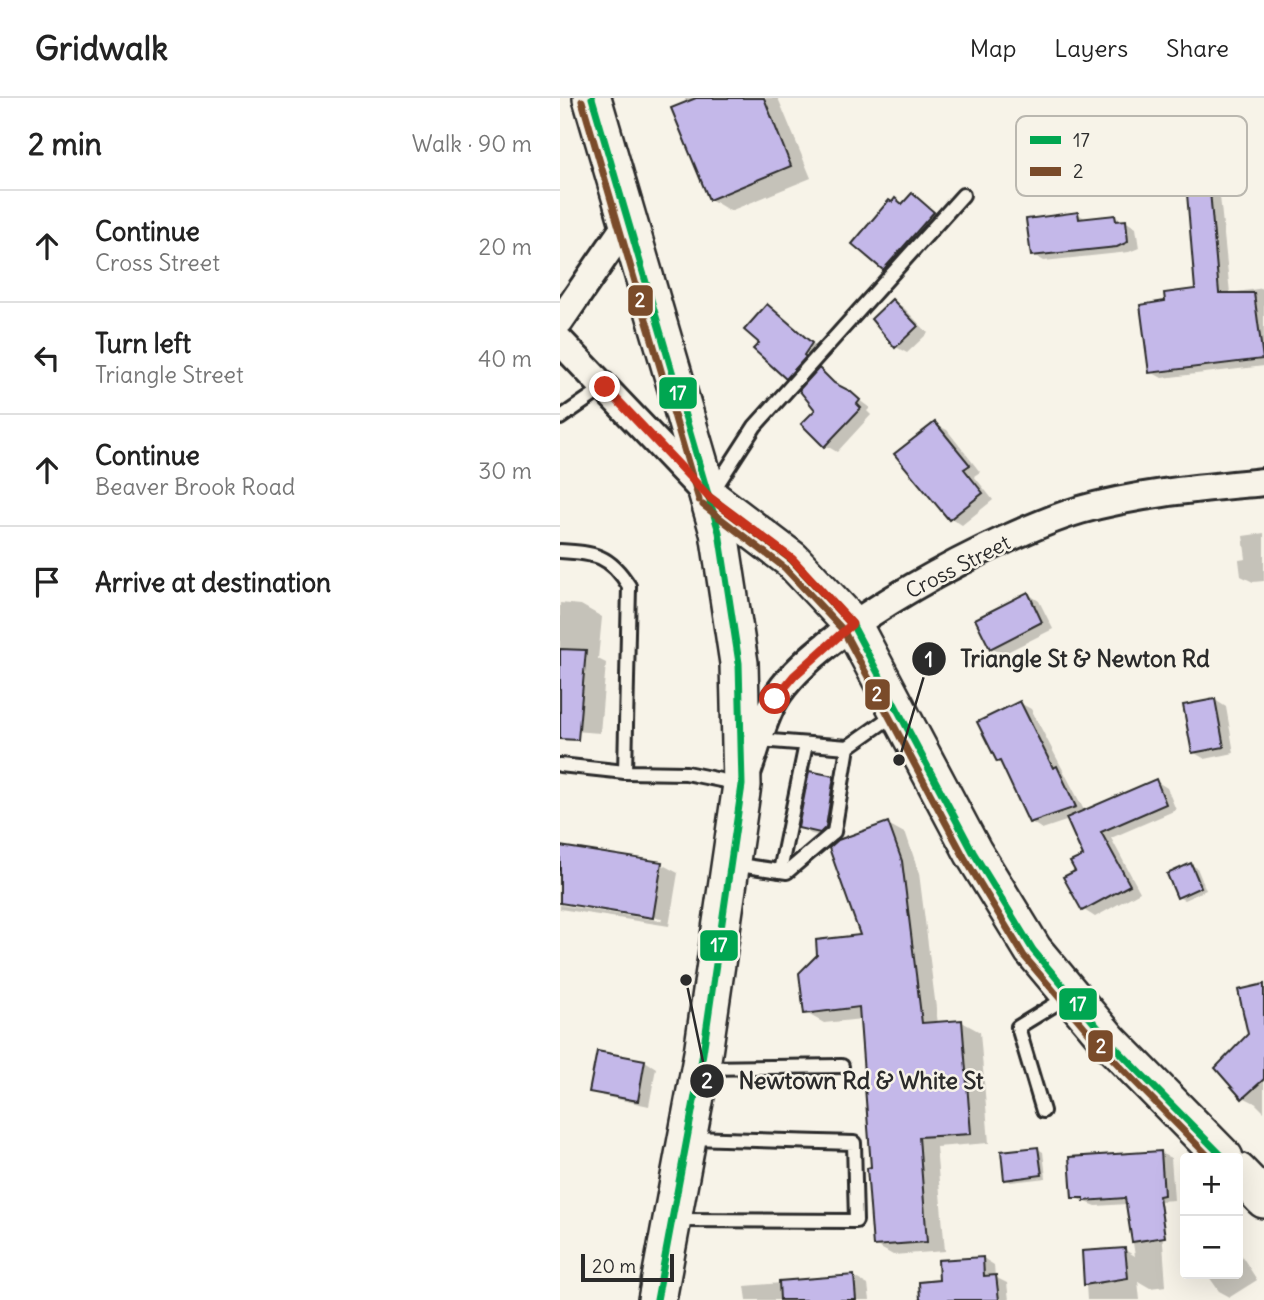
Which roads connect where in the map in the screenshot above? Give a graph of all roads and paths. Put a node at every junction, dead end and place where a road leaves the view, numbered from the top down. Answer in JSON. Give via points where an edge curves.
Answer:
{"nodes":[{"id":1,"x":593,"y":98,"type":"edge"},
{"id":2,"x":963,"y":195,"type":"dead end"},
{"id":3,"x":628,"y":222,"type":"junction"},
{"id":4,"x":560,"y":321,"type":"edge"},
{"id":5,"x":560,"y":341,"type":"edge"},
{"id":6,"x":605,"y":387,"type":"junction"},
{"id":7,"x":560,"y":418,"type":"edge"},
{"id":8,"x":1264,"y":482,"type":"edge"},
{"id":9,"x":709,"y":497,"type":"junction"},
{"id":10,"x":560,"y":551,"type":"edge"},
{"id":11,"x":852,"y":624,"type":"junction"},
{"id":12,"x":898,"y":712,"type":"junction"},
{"id":13,"x":759,"y":740,"type":"junction"},
{"id":14,"x":806,"y":744,"type":"junction"},
{"id":15,"x":848,"y":747,"type":"junction"},
{"id":16,"x":560,"y":765,"type":"edge"},
{"id":17,"x":625,"y":772,"type":"junction"},
{"id":18,"x":743,"y":785,"type":"junction"},
{"id":19,"x":732,"y":864,"type":"junction"},
{"id":20,"x":780,"y":871,"type":"junction"},
{"id":21,"x":1071,"y":995,"type":"junction"},
{"id":22,"x":842,"y":1066,"type":"dead end"},
{"id":23,"x":701,"y":1068,"type":"junction"},
{"id":24,"x":1043,"y":1111,"type":"dead end"},
{"id":25,"x":688,"y":1138,"type":"junction"},
{"id":26,"x":1219,"y":1153,"type":"edge"},
{"id":27,"x":1243,"y":1177,"type":"edge"},
{"id":28,"x":1264,"y":1199,"type":"edge"},
{"id":29,"x":672,"y":1220,"type":"junction"},
{"id":30,"x":657,"y":1300,"type":"edge"}],
"edges":[{"from":1,"to":3,"type":"main road"},
{"from":2,"to":9,"type":"lane","via":[[755,426]]},
{"from":3,"to":4,"type":"street"},
{"from":3,"to":9,"type":"main road"},
{"from":5,"to":6,"type":"street"},
{"from":6,"to":7,"type":"lane"},
{"from":6,"to":9,"type":"street"},
{"from":8,"to":11,"type":"street","name":"Cross Street","via":[[1175,491],[1079,511],[981,551]]},
{"from":9,"to":11,"type":"main road","via":[[792,559]]},
{"from":9,"to":18,"type":"main road","via":[[719,532],[739,663]]},
{"from":10,"to":17,"type":"lane","via":[[603,558],[617,567],[629,586]]},
{"from":11,"to":12,"type":"main road"},
{"from":11,"to":13,"type":"street","name":"Cross Street","via":[[775,699]]},
{"from":12,"to":15,"type":"lane"},
{"from":12,"to":21,"type":"main road","via":[[973,852],[1033,950]]},
{"from":13,"to":14,"type":"lane"},
{"from":13,"to":18,"type":"street","name":"Cross Street"},
{"from":14,"to":15,"type":"lane"},
{"from":14,"to":20,"type":"lane"},
{"from":15,"to":20,"type":"lane","via":[[834,832],[787,872]]},
{"from":16,"to":17,"type":"lane"},
{"from":17,"to":18,"type":"lane","via":[[686,773]]},
{"from":18,"to":19,"type":"main road"},
{"from":19,"to":20,"type":"lane"},
{"from":19,"to":23,"type":"main road"},
{"from":21,"to":24,"type":"lane","via":[[1018,1027]]},
{"from":21,"to":26,"type":"main road","via":[[1110,1042]]},
{"from":22,"to":23,"type":"lane"},
{"from":23,"to":25,"type":"main road"},
{"from":25,"to":29,"type":"main road"},
{"from":25,"to":29,"type":"lane","via":[[854,1143],[856,1221]]},
{"from":27,"to":28,"type":"main road"},
{"from":29,"to":30,"type":"main road"}]}
